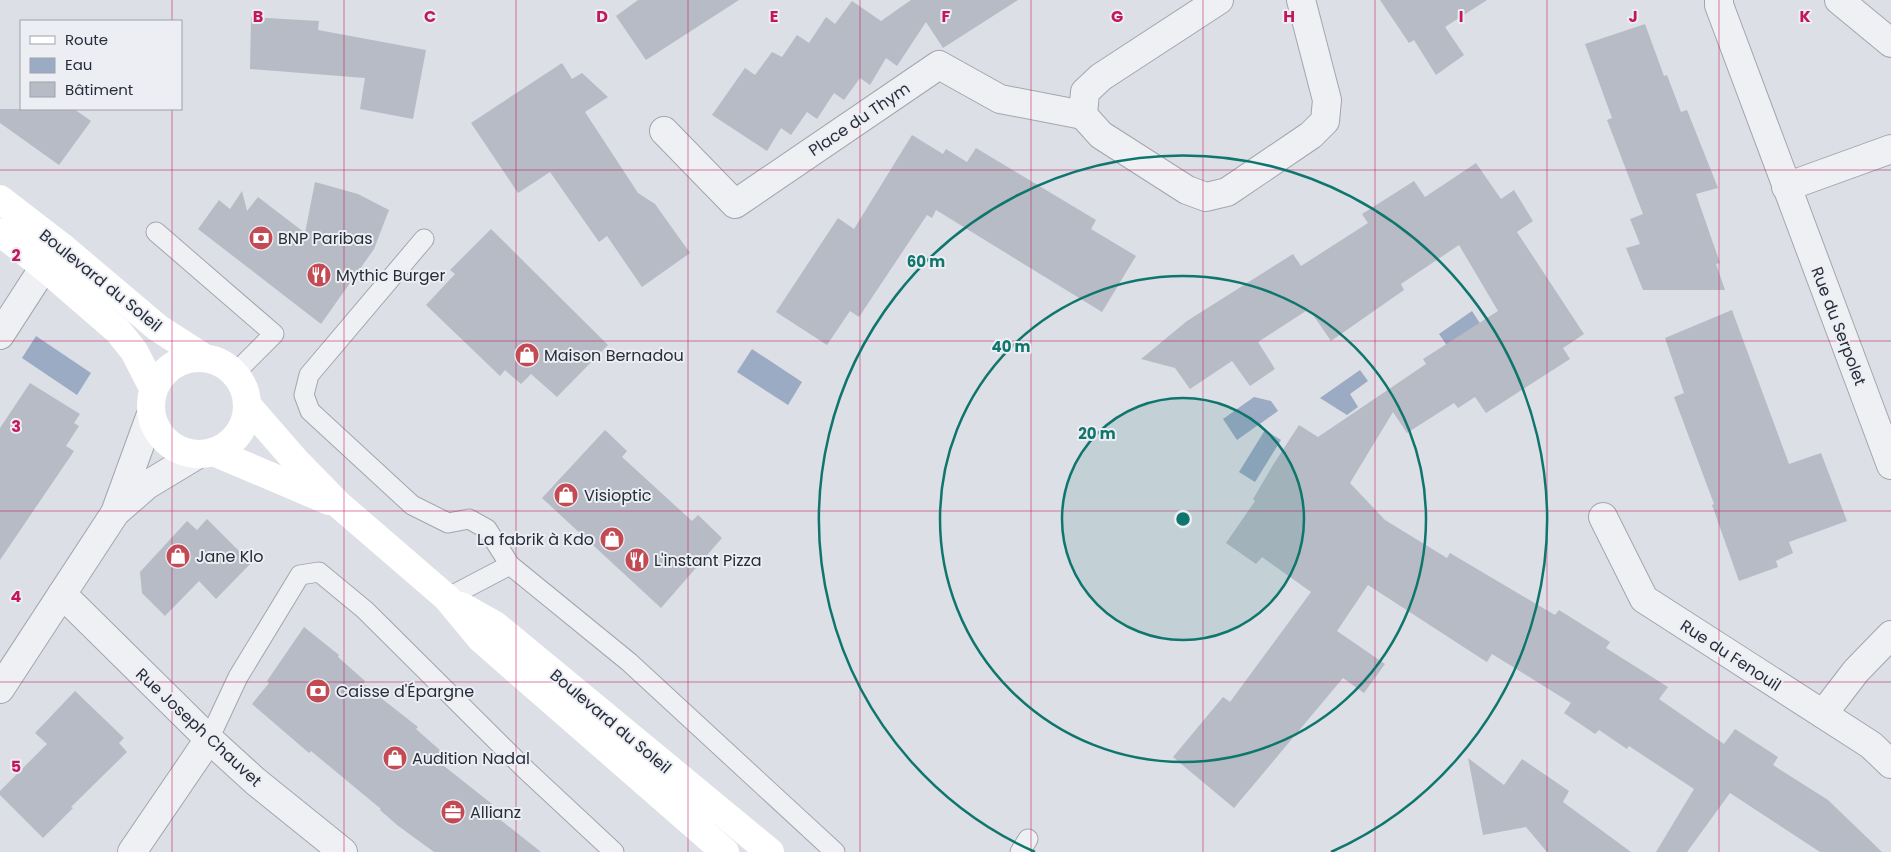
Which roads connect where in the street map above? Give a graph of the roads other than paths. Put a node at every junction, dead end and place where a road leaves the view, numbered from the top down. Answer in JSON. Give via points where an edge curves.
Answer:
{"nodes":[{"id":1,"x":1219,"y":0,"type":"edge"},
{"id":2,"x":1301,"y":0,"type":"edge"},
{"id":3,"x":1719,"y":0,"type":"edge"},
{"id":4,"x":1839,"y":0,"type":"edge"},
{"id":5,"x":1891,"y":43,"type":"edge"},
{"id":6,"x":1083,"y":115,"type":"junction"},
{"id":7,"x":664,"y":131,"type":"dead end"},
{"id":8,"x":1891,"y":148,"type":"edge"},
{"id":9,"x":1786,"y":187,"type":"junction"},
{"id":10,"x":0,"y":199,"type":"edge"},
{"id":11,"x":0,"y":232,"type":"edge"},
{"id":12,"x":156,"y":232,"type":"dead end"},
{"id":13,"x":424,"y":239,"type":"dead end"},
{"id":14,"x":44,"y":267,"type":"junction"},
{"id":15,"x":0,"y":335,"type":"edge"},
{"id":16,"x":203,"y":357,"type":"junction"},
{"id":17,"x":234,"y":374,"type":"junction"},
{"id":18,"x":153,"y":388,"type":"junction"},
{"id":19,"x":248,"y":406,"type":"junction"},
{"id":20,"x":150,"y":417,"type":"junction"},
{"id":21,"x":206,"y":455,"type":"junction"},
{"id":22,"x":1891,"y":465,"type":"edge"},
{"id":23,"x":338,"y":504,"type":"junction"},
{"id":24,"x":115,"y":513,"type":"junction"},
{"id":25,"x":1603,"y":517,"type":"dead end"},
{"id":26,"x":510,"y":565,"type":"junction"},
{"id":27,"x":62,"y":594,"type":"junction"},
{"id":28,"x":447,"y":598,"type":"junction"},
{"id":29,"x":1891,"y":635,"type":"edge"},
{"id":30,"x":0,"y":689,"type":"edge"},
{"id":31,"x":1823,"y":714,"type":"junction"},
{"id":32,"x":208,"y":739,"type":"junction"},
{"id":33,"x":1891,"y":764,"type":"edge"},
{"id":34,"x":132,"y":852,"type":"edge"},
{"id":35,"x":343,"y":852,"type":"edge"},
{"id":36,"x":614,"y":852,"type":"edge"},
{"id":37,"x":725,"y":852,"type":"edge"},
{"id":38,"x":770,"y":852,"type":"edge"},
{"id":39,"x":835,"y":852,"type":"edge"}],
"edges":[{"from":1,"to":6,"type":"street","via":[[1101,77],[1085,92]]},
{"from":2,"to":6,"type":"street","via":[[1327,100],[1325,120],[1312,135],[1227,192],[1206,197],[1187,190],[1101,135]]},
{"from":3,"to":9,"type":"street","name":"Rue du Serpolet"},
{"from":4,"to":5,"type":"street"},
{"from":6,"to":7,"type":"street","name":"Place du Thym","via":[[1000,99],[939,64],[735,204]]},
{"from":8,"to":9,"type":"street"},
{"from":9,"to":22,"type":"street","name":"Rue du Serpolet"},
{"from":10,"to":16,"type":"main road","name":"Boulevard du Soleil","via":[[158,328]]},
{"from":11,"to":14,"type":"main road","name":"Boulevard du Soleil"},
{"from":12,"to":17,"type":"lane","via":[[274,334]]},
{"from":13,"to":26,"type":"lane","via":[[309,375],[304,394],[310,411],[412,504],[448,523],[469,519],[487,529]]},
{"from":14,"to":15,"type":"street"},
{"from":14,"to":18,"type":"main road","name":"Boulevard du Soleil","via":[[118,331],[134,351]]},
{"from":16,"to":17,"type":"main road","via":[[226,365]]},
{"from":16,"to":18,"type":"main road","via":[[172,364]]},
{"from":17,"to":19,"type":"main road","via":[[242,382]]},
{"from":18,"to":20,"type":"main road"},
{"from":19,"to":21,"type":"main road","via":[[240,434]]},
{"from":19,"to":23,"type":"main road","name":"Boulevard du Soleil"},
{"from":20,"to":21,"type":"main road","via":[[166,444]]},
{"from":20,"to":24,"type":"street"},
{"from":21,"to":23,"type":"main road","name":"Boulevard du Soleil"},
{"from":21,"to":24,"type":"street","via":[[147,485]]},
{"from":23,"to":28,"type":"main road","name":"Boulevard du Soleil"},
{"from":24,"to":27,"type":"street"},
{"from":25,"to":31,"type":"street","name":"Rue du Fenouil","via":[[1644,599]]},
{"from":26,"to":28,"type":"lane"},
{"from":26,"to":39,"type":"lane","via":[[629,662]]},
{"from":27,"to":30,"type":"street"},
{"from":27,"to":32,"type":"street","name":"Rue Joseph Chauvet"},
{"from":28,"to":37,"type":"main road","name":"Boulevard du Soleil","via":[[481,639]]},
{"from":28,"to":38,"type":"main road","name":"Boulevard du Soleil","via":[[495,625]]},
{"from":29,"to":31,"type":"street","via":[[1856,670]]},
{"from":31,"to":33,"type":"street","name":"Rue du Fenouil","via":[[1871,745]]},
{"from":32,"to":34,"type":"street"},
{"from":32,"to":35,"type":"street","name":"Rue Joseph Chauvet"},
{"from":32,"to":36,"type":"lane","via":[[238,677],[300,575],[319,572],[365,610],[525,769]]}]}
